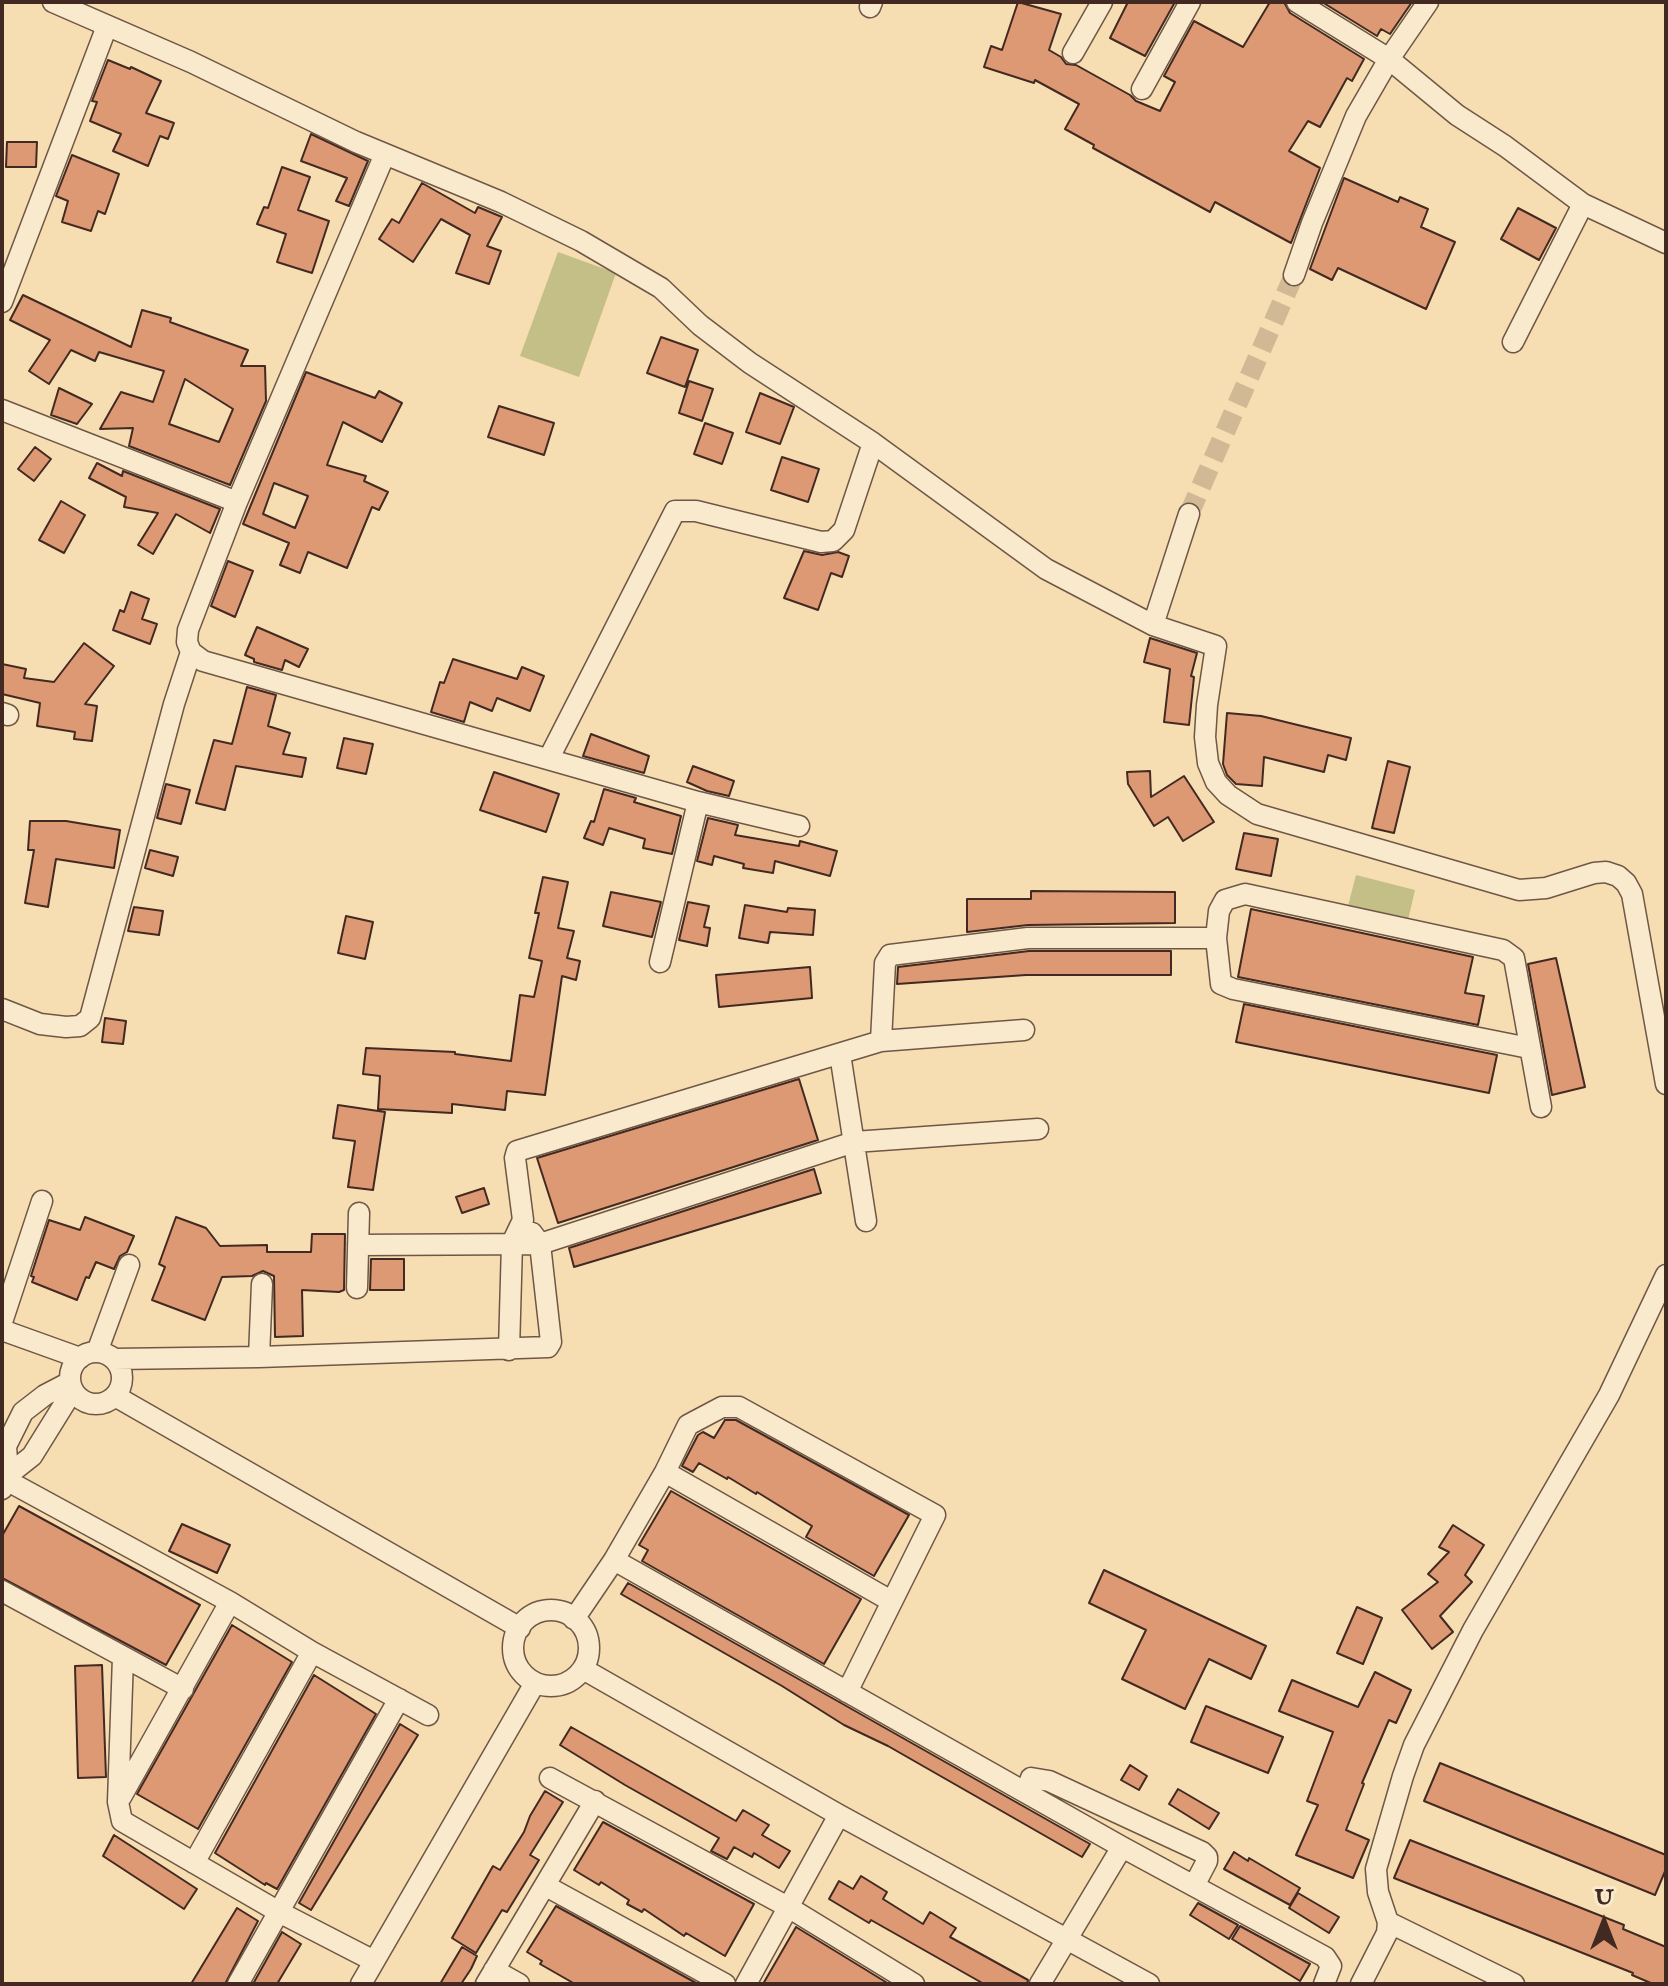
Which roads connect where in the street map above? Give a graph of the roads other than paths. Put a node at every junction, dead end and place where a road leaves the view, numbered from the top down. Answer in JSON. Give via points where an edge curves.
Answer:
{"nodes":[{"id":1,"x":53,"y":2,"type":"edge"},
{"id":2,"x":1102,"y":2,"type":"edge"},
{"id":3,"x":1190,"y":2,"type":"edge"},
{"id":4,"x":1297,"y":2,"type":"edge"},
{"id":5,"x":1428,"y":2,"type":"edge"},
{"id":6,"x":107,"y":26,"type":"junction"},
{"id":7,"x":1073,"y":53,"type":"dead end"},
{"id":8,"x":1389,"y":59,"type":"junction"},
{"id":9,"x":1142,"y":89,"type":"dead end"},
{"id":10,"x":385,"y":154,"type":"junction"},
{"id":11,"x":1583,"y":204,"type":"junction"},
{"id":12,"x":1666,"y":243,"type":"edge"},
{"id":13,"x":1294,"y":275,"type":"tunnel mouth"},
{"id":14,"x":2,"y":302,"type":"edge"},
{"id":15,"x":1513,"y":342,"type":"dead end"},
{"id":16,"x":2,"y":410,"type":"edge"},
{"id":17,"x":873,"y":443,"type":"junction"},
{"id":18,"x":237,"y":502,"type":"junction"},
{"id":19,"x":1189,"y":514,"type":"tunnel mouth"},
{"id":20,"x":1153,"y":625,"type":"junction"},
{"id":21,"x":191,"y":652,"type":"junction"},
{"id":22,"x":549,"y":758,"type":"junction"},
{"id":23,"x":698,"y":802,"type":"junction"},
{"id":24,"x":799,"y":826,"type":"dead end"},
{"id":25,"x":1216,"y":938,"type":"junction"},
{"id":26,"x":660,"y":962,"type":"dead end"},
{"id":27,"x":2,"y":1009,"type":"edge"},
{"id":28,"x":1024,"y":1030,"type":"dead end"},
{"id":29,"x":881,"y":1041,"type":"junction"},
{"id":30,"x":1529,"y":1048,"type":"junction"},
{"id":31,"x":840,"y":1054,"type":"junction"},
{"id":32,"x":1666,"y":1084,"type":"edge"},
{"id":33,"x":1541,"y":1107,"type":"dead end"},
{"id":34,"x":1038,"y":1129,"type":"dead end"},
{"id":35,"x":854,"y":1142,"type":"junction"},
{"id":36,"x":42,"y":1201,"type":"dead end"},
{"id":37,"x":359,"y":1213,"type":"dead end"},
{"id":38,"x":523,"y":1220,"type":"junction"},
{"id":39,"x":866,"y":1221,"type":"dead end"},
{"id":40,"x":512,"y":1243,"type":"junction"},
{"id":41,"x":540,"y":1244,"type":"junction"},
{"id":42,"x":358,"y":1245,"type":"junction"},
{"id":43,"x":129,"y":1265,"type":"dead end"},
{"id":44,"x":1666,"y":1275,"type":"edge"},
{"id":45,"x":262,"y":1284,"type":"dead end"},
{"id":46,"x":357,"y":1288,"type":"dead end"},
{"id":47,"x":1662,"y":1296,"type":"edge"},
{"id":48,"x":2,"y":1322,"type":"edge"},
{"id":49,"x":2,"y":1330,"type":"edge"},
{"id":50,"x":509,"y":1350,"type":"junction"},
{"id":51,"x":97,"y":1356,"type":"junction"},
{"id":52,"x":259,"y":1357,"type":"junction"},
{"id":53,"x":72,"y":1386,"type":"junction"},
{"id":54,"x":115,"y":1396,"type":"junction"},
{"id":55,"x":665,"y":1472,"type":"junction"},
{"id":56,"x":5,"y":1481,"type":"edge"},
{"id":57,"x":614,"y":1560,"type":"junction"},
{"id":58,"x":2,"y":1591,"type":"edge"},
{"id":59,"x":891,"y":1601,"type":"junction"},
{"id":60,"x":230,"y":1602,"type":"junction"},
{"id":61,"x":574,"y":1619,"type":"junction"},
{"id":62,"x":520,"y":1628,"type":"junction"},
{"id":63,"x":312,"y":1652,"type":"junction"},
{"id":64,"x":123,"y":1657,"type":"junction"},
{"id":65,"x":583,"y":1669,"type":"junction"},
{"id":66,"x":535,"y":1683,"type":"junction"},
{"id":67,"x":183,"y":1689,"type":"junction"},
{"id":68,"x":847,"y":1692,"type":"junction"},
{"id":69,"x":399,"y":1699,"type":"junction"},
{"id":70,"x":428,"y":1715,"type":"dead end"},
{"id":71,"x":550,"y":1778,"type":"dead end"},
{"id":72,"x":1026,"y":1792,"type":"junction"},
{"id":73,"x":595,"y":1801,"type":"junction"},
{"id":74,"x":118,"y":1802,"type":"junction"},
{"id":75,"x":839,"y":1815,"type":"junction"},
{"id":76,"x":1122,"y":1847,"type":"junction"},
{"id":77,"x":194,"y":1863,"type":"junction"},
{"id":78,"x":1195,"y":1884,"type":"junction"},
{"id":79,"x":546,"y":1886,"type":"junction"},
{"id":80,"x":788,"y":1907,"type":"junction"},
{"id":81,"x":279,"y":1912,"type":"junction"},
{"id":82,"x":1388,"y":1922,"type":"junction"},
{"id":83,"x":1067,"y":1938,"type":"junction"},
{"id":84,"x":374,"y":1961,"type":"junction"},
{"id":85,"x":490,"y":1977,"type":"edge"},
{"id":86,"x":516,"y":1983,"type":"edge"},
{"id":87,"x":238,"y":1984,"type":"edge"},
{"id":88,"x":361,"y":1984,"type":"edge"},
{"id":89,"x":725,"y":1984,"type":"edge"},
{"id":90,"x":746,"y":1984,"type":"edge"},
{"id":91,"x":914,"y":1984,"type":"edge"},
{"id":92,"x":1040,"y":1984,"type":"edge"},
{"id":93,"x":1149,"y":1984,"type":"edge"},
{"id":94,"x":1324,"y":1984,"type":"edge"},
{"id":95,"x":1361,"y":1984,"type":"edge"},
{"id":96,"x":1514,"y":1984,"type":"edge"}],
"edges":[{"from":1,"to":6,"type":"street"},
{"from":2,"to":7,"type":"street"},
{"from":3,"to":9,"type":"street"},
{"from":4,"to":8,"type":"street"},
{"from":5,"to":8,"type":"street"},
{"from":6,"to":10,"type":"street"},
{"from":6,"to":14,"type":"street"},
{"from":8,"to":11,"type":"street","via":[[1457,115]]},
{"from":8,"to":13,"type":"street","via":[[1356,116]]},
{"from":10,"to":17,"type":"street","via":[[515,208],[661,288],[750,363]]},
{"from":10,"to":18,"type":"street"},
{"from":11,"to":12,"type":"street"},
{"from":11,"to":15,"type":"street"},
{"from":16,"to":18,"type":"street"},
{"from":17,"to":20,"type":"street","via":[[1046,569]]},
{"from":17,"to":22,"type":"street","via":[[844,530],[833,541],[675,511]]},
{"from":18,"to":21,"type":"street","via":[[188,630]]},
{"from":19,"to":20,"type":"street"},
{"from":20,"to":32,"type":"street","via":[[1216,646],[1207,705],[1208,763],[1228,795],[1257,814],[1519,890],[1606,872],[1626,883]]},
{"from":21,"to":22,"type":"street","via":[[203,661]]},
{"from":21,"to":27,"type":"street","via":[[90,1018],[66,1027],[40,1024]]},
{"from":22,"to":23,"type":"street"},
{"from":23,"to":24,"type":"street"},
{"from":23,"to":26,"type":"street"},
{"from":25,"to":29,"type":"street","via":[[1028,938],[890,955],[885,963]]},
{"from":25,"to":30,"type":"street","via":[[1221,984],[1233,989]]},
{"from":25,"to":30,"type":"street","via":[[1225,900],[1245,894],[1503,950],[1514,958]]},
{"from":28,"to":29,"type":"street"},
{"from":29,"to":31,"type":"street"},
{"from":30,"to":33,"type":"street"},
{"from":31,"to":35,"type":"street"},
{"from":31,"to":38,"type":"street","via":[[517,1151]]},
{"from":34,"to":35,"type":"street"},
{"from":35,"to":39,"type":"street"},
{"from":35,"to":41,"type":"street"},
{"from":36,"to":48,"type":"street"},
{"from":37,"to":42,"type":"street"},
{"from":38,"to":40,"type":"street"},
{"from":38,"to":41,"type":"street"},
{"from":40,"to":41,"type":"street"},
{"from":40,"to":42,"type":"street"},
{"from":40,"to":50,"type":"street"},
{"from":41,"to":50,"type":"street","via":[[551,1342],[548,1347]]},
{"from":42,"to":46,"type":"street"},
{"from":43,"to":51,"type":"street"},
{"from":44,"to":47,"type":"street"},
{"from":45,"to":52,"type":"street"},
{"from":47,"to":82,"type":"street","via":[[1414,1745],[1376,1869]]},
{"from":49,"to":51,"type":"street"},
{"from":50,"to":52,"type":"street"},
{"from":51,"to":52,"type":"street"},
{"from":51,"to":53,"type":"street","via":[[74,1364]]},
{"from":51,"to":54,"type":"street","via":[[122,1374]]},
{"from":53,"to":54,"type":"street","via":[[87,1402]]},
{"from":53,"to":56,"type":"street","via":[[32,1456]]},
{"from":53,"to":56,"type":"street","via":[[45,1395],[23,1412],[6,1446]]},
{"from":54,"to":62,"type":"street"},
{"from":55,"to":57,"type":"street"},
{"from":55,"to":59,"type":"street"},
{"from":55,"to":59,"type":"street","via":[[688,1425],[722,1407],[739,1407],[930,1510],[934,1520]]},
{"from":56,"to":60,"type":"street"},
{"from":57,"to":61,"type":"street"},
{"from":57,"to":68,"type":"street"},
{"from":58,"to":64,"type":"street"},
{"from":59,"to":68,"type":"street"},
{"from":60,"to":63,"type":"street"},
{"from":60,"to":67,"type":"street"},
{"from":61,"to":62,"type":"street","via":[[546,1611]]},
{"from":61,"to":65,"type":"street","via":[[588,1638]]},
{"from":62,"to":66,"type":"street","via":[[514,1658]]},
{"from":63,"to":69,"type":"street"},
{"from":63,"to":77,"type":"street"},
{"from":64,"to":67,"type":"street"},
{"from":64,"to":74,"type":"street"},
{"from":65,"to":66,"type":"street","via":[[566,1683]]},
{"from":65,"to":75,"type":"street"},
{"from":66,"to":84,"type":"street"},
{"from":67,"to":74,"type":"street"},
{"from":68,"to":72,"type":"street"},
{"from":69,"to":70,"type":"street"},
{"from":69,"to":81,"type":"street"},
{"from":71,"to":73,"type":"street"},
{"from":72,"to":76,"type":"street"},
{"from":72,"to":78,"type":"street","via":[[1031,1778],[1038,1777],[1202,1852],[1207,1861]]},
{"from":73,"to":79,"type":"street"},
{"from":73,"to":80,"type":"street"},
{"from":74,"to":77,"type":"street","via":[[122,1821]]},
{"from":75,"to":80,"type":"street"},
{"from":75,"to":83,"type":"street"},
{"from":76,"to":78,"type":"street"},
{"from":76,"to":83,"type":"street"},
{"from":77,"to":81,"type":"street"},
{"from":78,"to":94,"type":"street","via":[[1325,1957],[1331,1966]]},
{"from":79,"to":85,"type":"street"},
{"from":79,"to":89,"type":"street"},
{"from":80,"to":90,"type":"street"},
{"from":80,"to":91,"type":"street"},
{"from":81,"to":84,"type":"street"},
{"from":81,"to":87,"type":"street"},
{"from":82,"to":95,"type":"street","via":[[1383,1944]]},
{"from":82,"to":96,"type":"street"},
{"from":83,"to":92,"type":"street"},
{"from":83,"to":93,"type":"street"},
{"from":84,"to":88,"type":"street"},
{"from":85,"to":86,"type":"street"}]}
